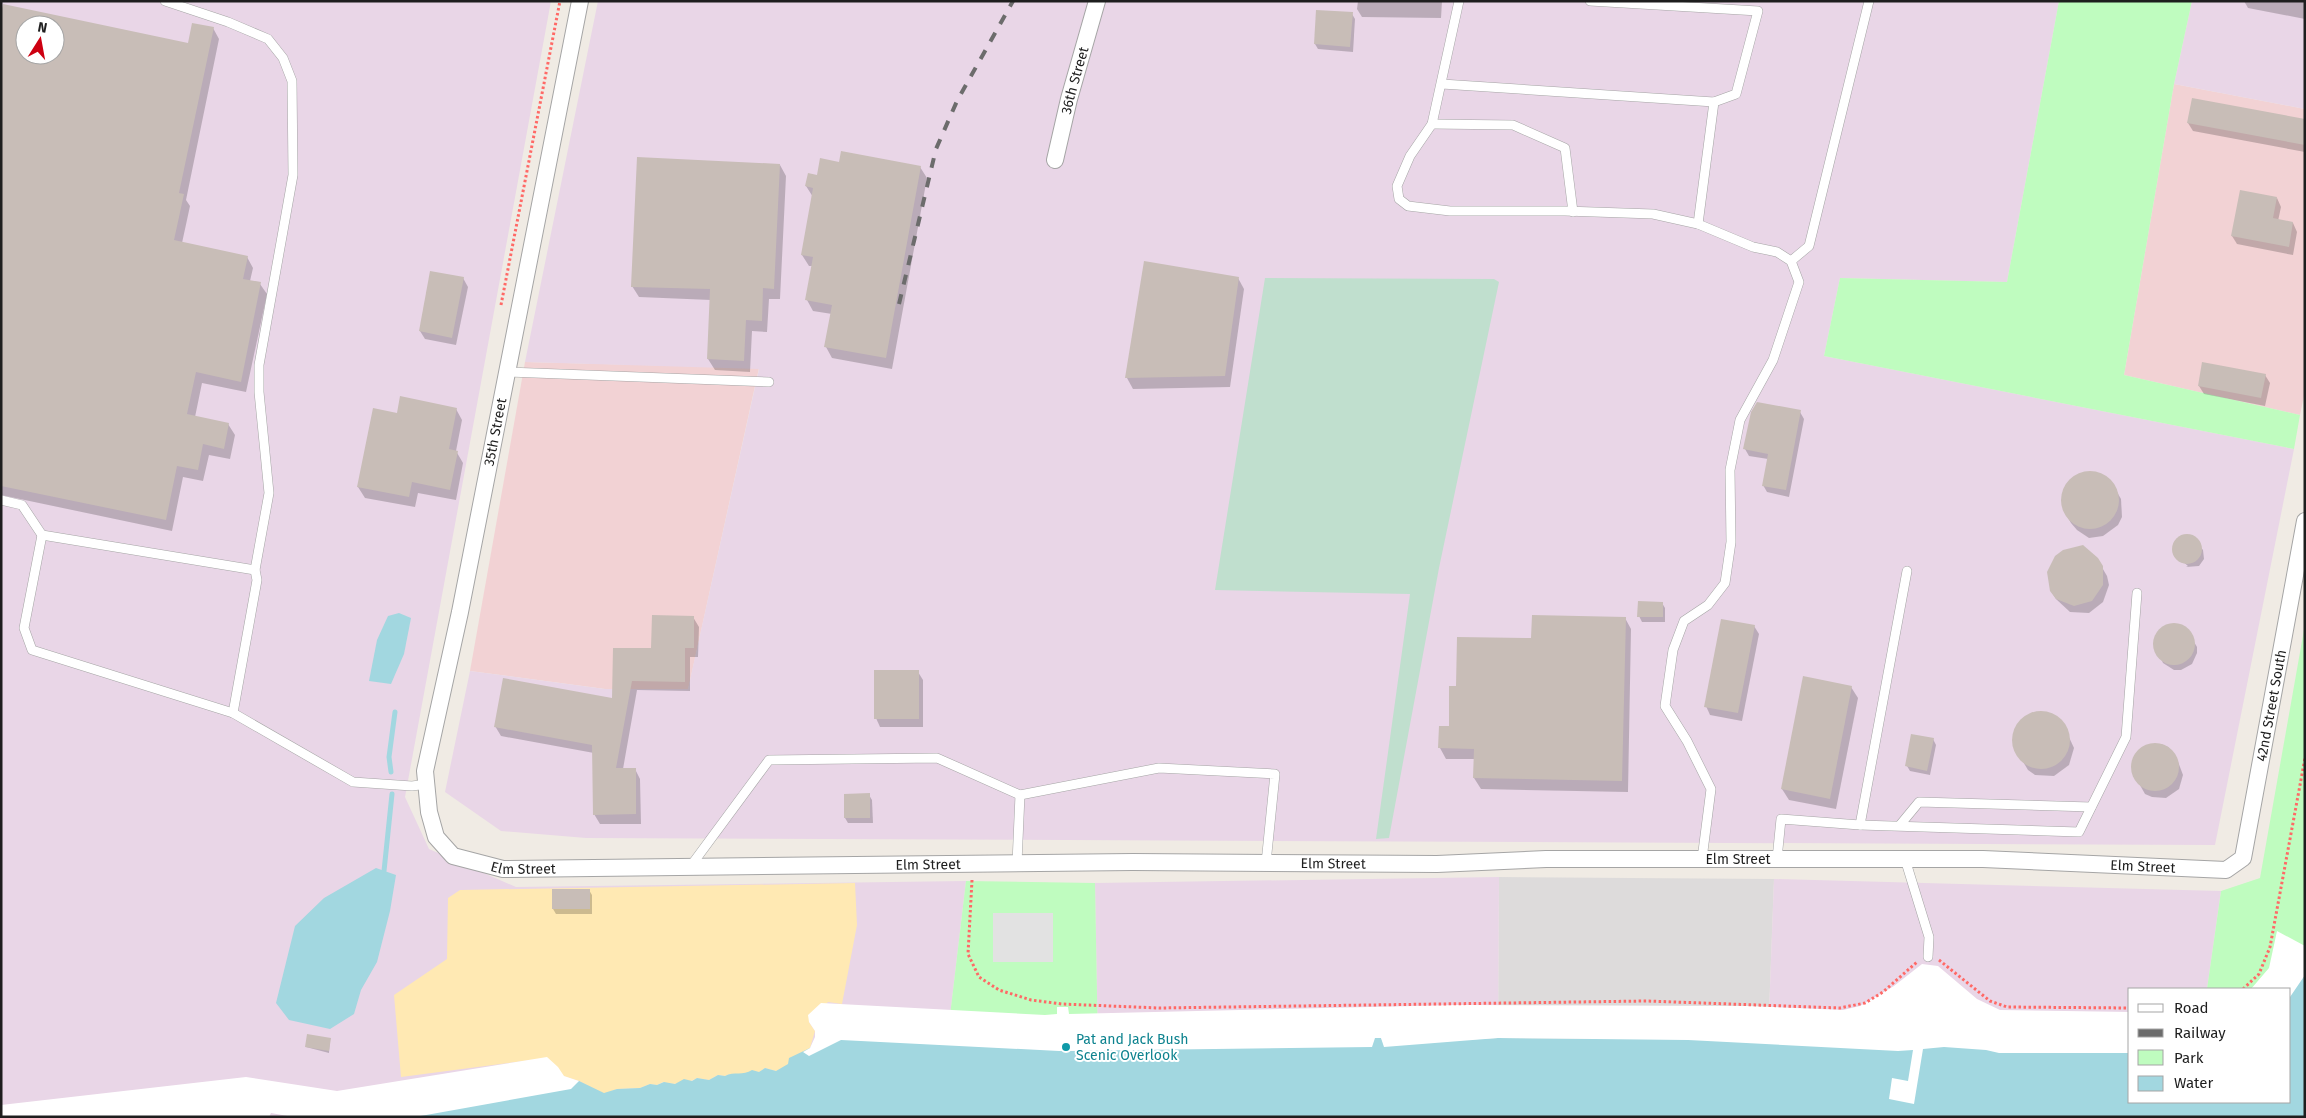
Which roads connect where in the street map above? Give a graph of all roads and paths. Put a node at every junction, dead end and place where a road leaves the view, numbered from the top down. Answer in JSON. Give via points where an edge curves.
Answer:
{"nodes":[{"id":1,"x":165,"y":1,"type":"edge"},
{"id":2,"x":580,"y":1,"type":"edge"},
{"id":3,"x":1097,"y":1,"type":"edge"},
{"id":4,"x":1459,"y":1,"type":"edge"},
{"id":5,"x":1590,"y":1,"type":"edge"},
{"id":6,"x":1869,"y":1,"type":"edge"},
{"id":7,"x":1442,"y":84,"type":"junction"},
{"id":8,"x":1714,"y":102,"type":"junction"},
{"id":9,"x":1432,"y":124,"type":"junction"},
{"id":10,"x":1055,"y":160,"type":"dead end"},
{"id":11,"x":1573,"y":212,"type":"junction"},
{"id":12,"x":1698,"y":224,"type":"junction"},
{"id":13,"x":1791,"y":261,"type":"junction"},
{"id":14,"x":507,"y":372,"type":"junction"},
{"id":15,"x":770,"y":382,"type":"dead end"},
{"id":16,"x":1,"y":500,"type":"edge"},
{"id":17,"x":2305,"y":521,"type":"edge"},
{"id":18,"x":42,"y":535,"type":"junction"},
{"id":19,"x":255,"y":570,"type":"junction"},
{"id":20,"x":1907,"y":571,"type":"dead end"},
{"id":21,"x":2137,"y":592,"type":"dead end"},
{"id":22,"x":233,"y":713,"type":"junction"},
{"id":23,"x":2305,"y":758,"type":"edge"},
{"id":24,"x":426,"y":784,"type":"junction"},
{"id":25,"x":1020,"y":795,"type":"junction"},
{"id":26,"x":2091,"y":807,"type":"junction"},
{"id":27,"x":1860,"y":825,"type":"junction"},
{"id":28,"x":1900,"y":825,"type":"junction"},
{"id":29,"x":453,"y":856,"type":"joint"},
{"id":30,"x":1702,"y":859,"type":"junction"},
{"id":31,"x":1777,"y":859,"type":"junction"},
{"id":32,"x":1905,"y":859,"type":"junction"},
{"id":33,"x":1017,"y":863,"type":"junction"},
{"id":34,"x":1266,"y":863,"type":"junction"},
{"id":35,"x":690,"y":867,"type":"junction"},
{"id":36,"x":2215,"y":869,"type":"joint"},
{"id":37,"x":1928,"y":957,"type":"dead end"},
{"id":38,"x":2244,"y":988,"type":"edge"}],
"edges":[{"from":1,"to":19,"type":"lane","via":[[268,39],[283,58],[292,81],[293,175],[260,365],[259,392],[269,493]]},
{"from":2,"to":14,"type":"street","name":"35th Street"},
{"from":3,"to":10,"type":"street","name":"36th Street","via":[[1068,99]]},
{"from":4,"to":7,"type":"lane"},
{"from":5,"to":8,"type":"lane","via":[[1758,11],[1736,94]]},
{"from":6,"to":13,"type":"lane","via":[[1808,246]]},
{"from":7,"to":8,"type":"lane"},
{"from":7,"to":9,"type":"lane"},
{"from":8,"to":12,"type":"lane"},
{"from":9,"to":11,"type":"lane","via":[[1513,125],[1565,148]]},
{"from":9,"to":11,"type":"lane","via":[[1410,156],[1397,186],[1399,199],[1408,206],[1450,211]]},
{"from":11,"to":12,"type":"lane","via":[[1653,214]]},
{"from":12,"to":13,"type":"lane","via":[[1753,247],[1777,252]]},
{"from":13,"to":30,"type":"lane","via":[[1798,282],[1773,360],[1740,420],[1730,470],[1731,542],[1725,583],[1708,605],[1684,621],[1673,650],[1665,706],[1711,789]]},
{"from":14,"to":15,"type":"lane"},
{"from":14,"to":24,"type":"street","name":"35th Street","via":[[425,770]]},
{"from":16,"to":18,"type":"lane","via":[[22,505]]},
{"from":17,"to":36,"type":"street","name":"42nd Street South","via":[[2243,858],[2226,870]]},
{"from":18,"to":19,"type":"lane"},
{"from":18,"to":22,"type":"lane","via":[[24,628],[32,650]]},
{"from":19,"to":22,"type":"lane","via":[[257,580]]},
{"from":20,"to":27,"type":"lane"},
{"from":21,"to":26,"type":"lane","via":[[2126,738]]},
{"from":22,"to":24,"type":"lane","via":[[353,782]]},
{"from":23,"to":38,"type":"path","via":[[2270,947],[2259,974]]},
{"from":24,"to":29,"type":"street","name":"35th Street","via":[[436,837]]},
{"from":25,"to":33,"type":"lane"},
{"from":25,"to":34,"type":"lane","via":[[1159,768],[1275,774]]},
{"from":25,"to":35,"type":"lane","via":[[937,758],[768,760]]},
{"from":26,"to":28,"type":"lane","via":[[1919,802]]},
{"from":26,"to":28,"type":"lane","via":[[2079,832]]},
{"from":27,"to":28,"type":"lane"},
{"from":27,"to":31,"type":"lane","via":[[1781,819]]},
{"from":29,"to":35,"type":"street","name":"Elm Street","via":[[503,869]]},
{"from":30,"to":31,"type":"street","name":"Elm Street"},
{"from":30,"to":34,"type":"street","name":"Elm Street","via":[[1546,859],[1437,864]]},
{"from":31,"to":32,"type":"street","name":"Elm Street"},
{"from":32,"to":36,"type":"street","name":"Elm Street","via":[[1983,859]]},
{"from":32,"to":37,"type":"lane","via":[[1929,937]]},
{"from":33,"to":34,"type":"street","name":"Elm Street"},
{"from":33,"to":35,"type":"street","name":"Elm Street"}]}
